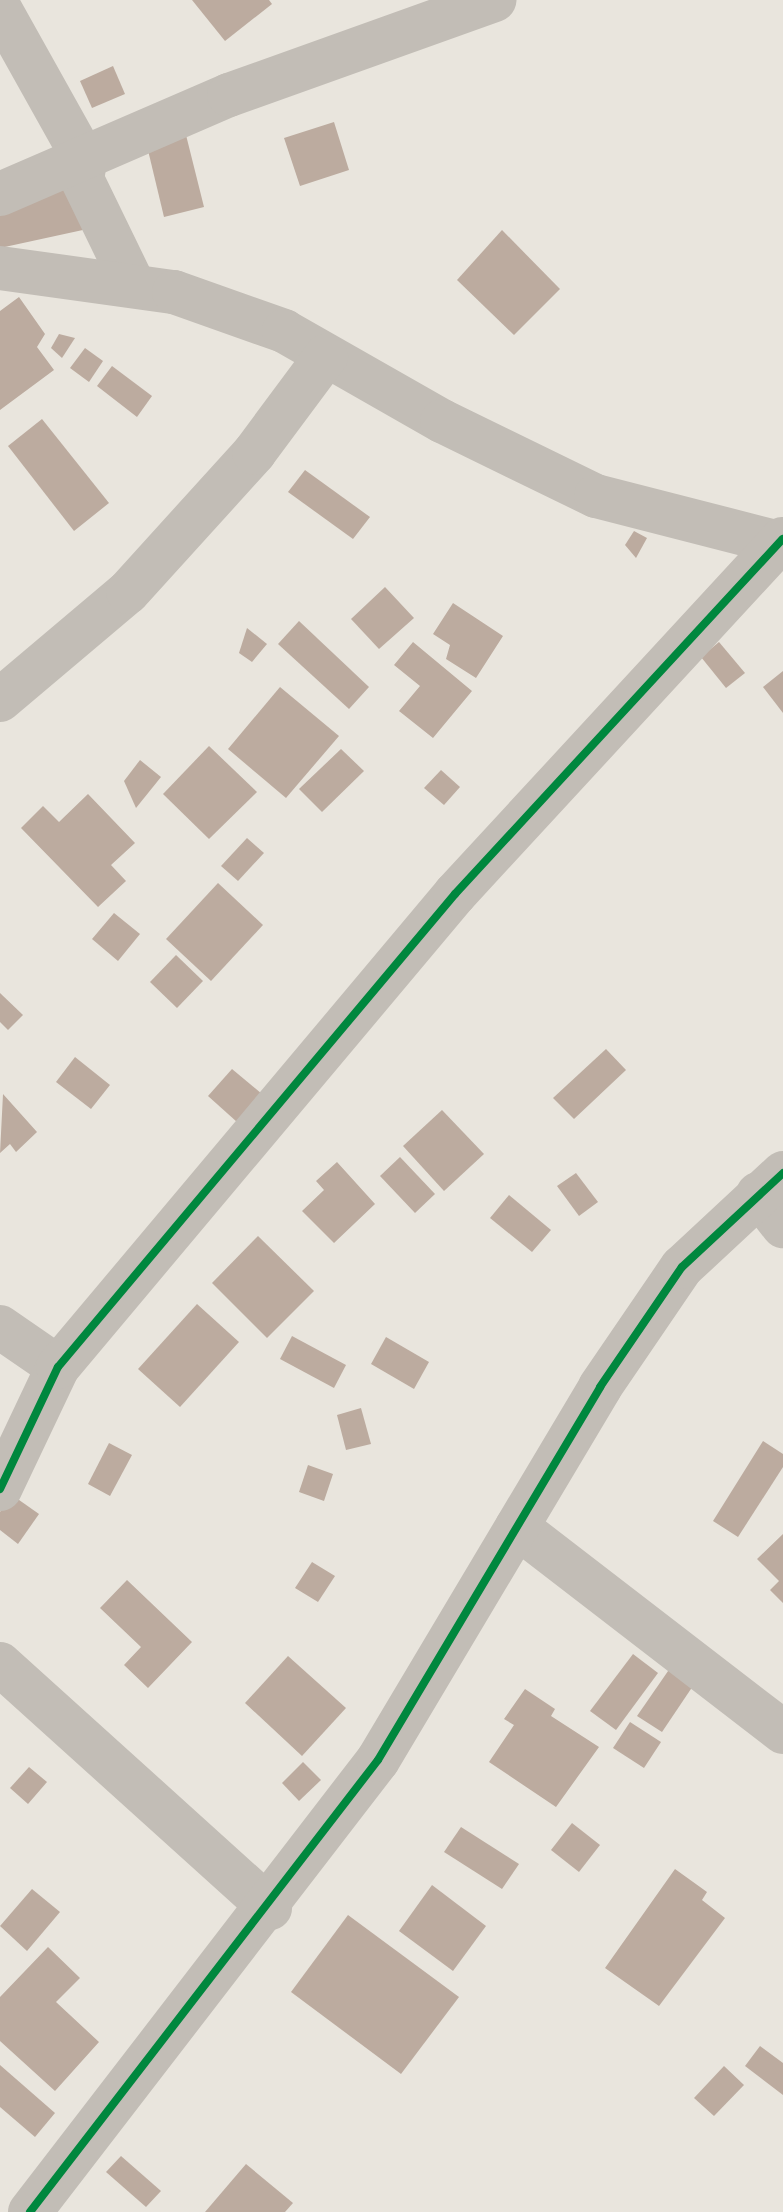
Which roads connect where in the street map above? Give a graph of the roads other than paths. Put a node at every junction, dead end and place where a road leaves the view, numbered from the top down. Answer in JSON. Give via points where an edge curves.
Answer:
{"nodes":[{"id":1,"x":495,"y":0,"type":"edge"},
{"id":2,"x":0,"y":9,"type":"edge"},
{"id":3,"x":85,"y":161,"type":"junction"},
{"id":4,"x":0,"y":194,"type":"edge"},
{"id":5,"x":0,"y":268,"type":"edge"},
{"id":6,"x":132,"y":282,"type":"junction"},
{"id":7,"x":326,"y":356,"type":"junction"},
{"id":8,"x":782,"y":542,"type":"edge"},
{"id":9,"x":0,"y":700,"type":"edge"},
{"id":10,"x":775,"y":1198,"type":"edge"},
{"id":11,"x":0,"y":1327,"type":"edge"},
{"id":12,"x":58,"y":1367,"type":"junction"},
{"id":13,"x":0,"y":1489,"type":"edge"},
{"id":14,"x":517,"y":1527,"type":"junction"},
{"id":15,"x":0,"y":1664,"type":"edge"},
{"id":16,"x":783,"y":1732,"type":"edge"},
{"id":17,"x":270,"y":1908,"type":"junction"},
{"id":18,"x":30,"y":2212,"type":"edge"}],
"edges":[{"from":1,"to":3,"type":"street","via":[[229,95]]},
{"from":2,"to":3,"type":"street"},
{"from":3,"to":4,"type":"street"},
{"from":3,"to":6,"type":"street","via":[[82,179]]},
{"from":5,"to":6,"type":"street"},
{"from":6,"to":7,"type":"street","via":[[284,331]]},
{"from":7,"to":8,"type":"street","via":[[596,496]]},
{"from":7,"to":9,"type":"street","via":[[254,453],[128,592]]},
{"from":8,"to":12,"type":"street","via":[[455,894]]},
{"from":10,"to":14,"type":"street","via":[[682,1267],[600,1387]]},
{"from":11,"to":12,"type":"street"},
{"from":12,"to":13,"type":"street"},
{"from":14,"to":16,"type":"street"},
{"from":14,"to":17,"type":"street","via":[[378,1760]]},
{"from":15,"to":17,"type":"street"},
{"from":17,"to":18,"type":"street"}]}
